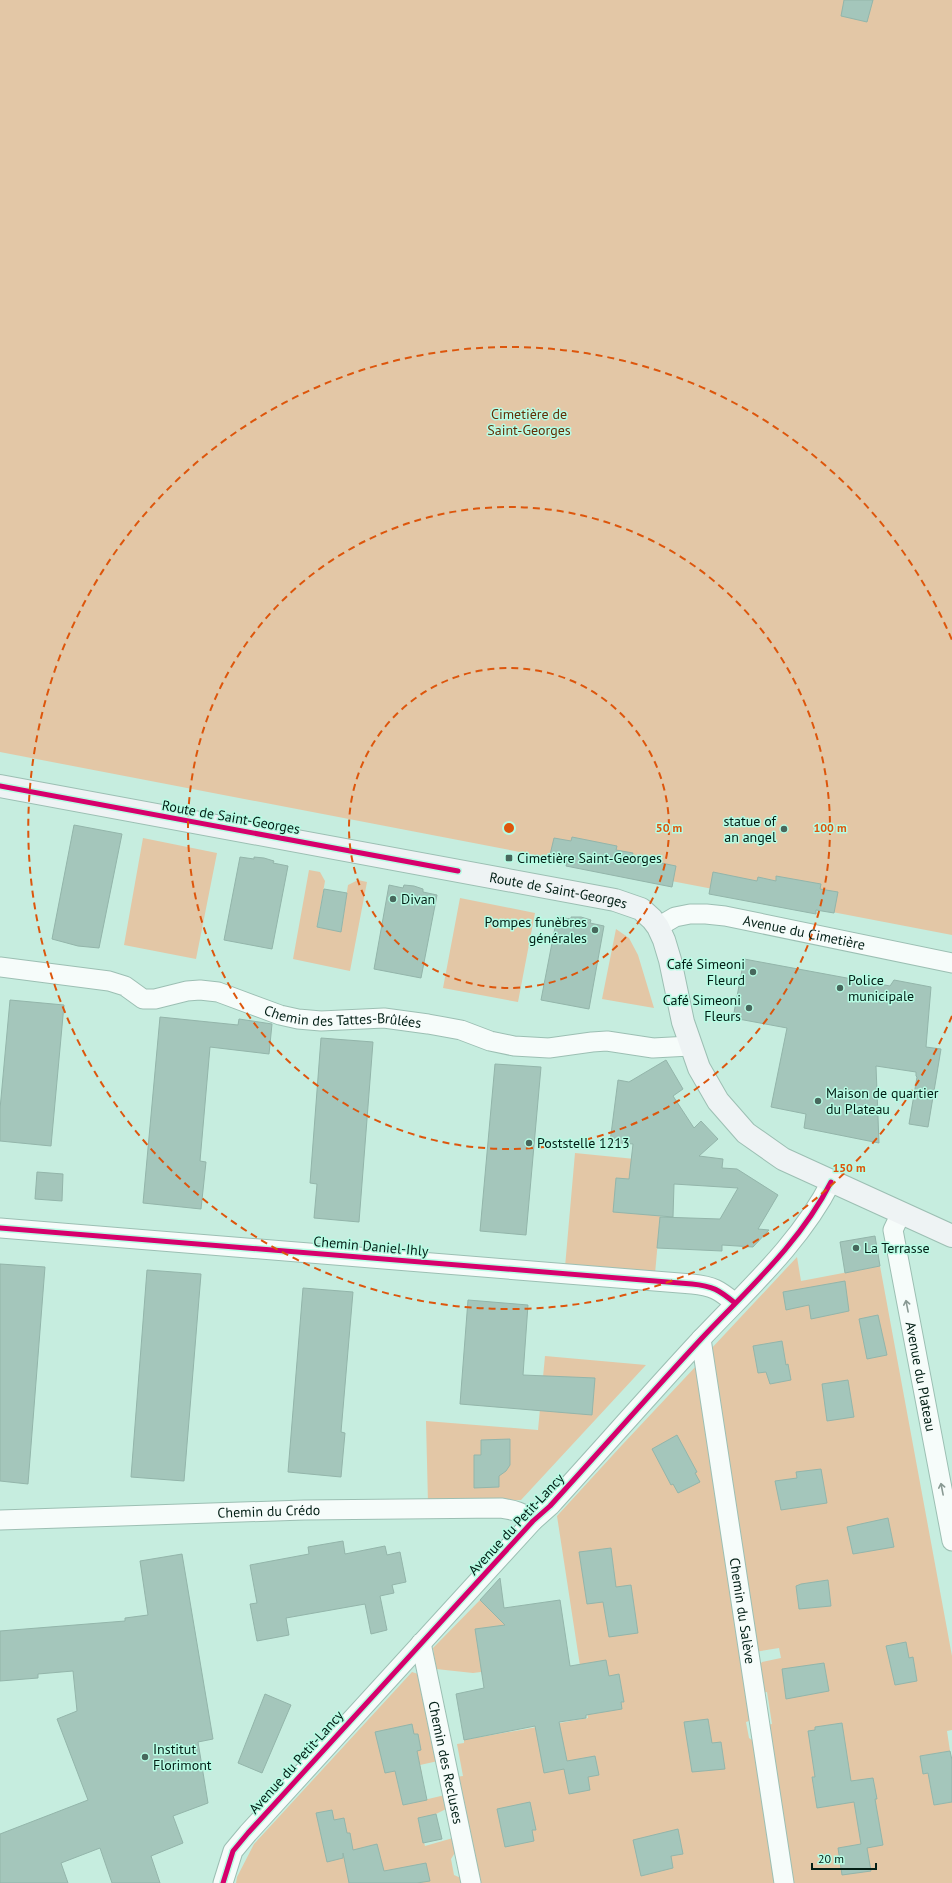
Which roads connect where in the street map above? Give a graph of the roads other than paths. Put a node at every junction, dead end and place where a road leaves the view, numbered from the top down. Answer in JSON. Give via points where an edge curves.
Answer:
{"nodes":[{"id":1,"x":0,"y":786,"type":"edge"},
{"id":2,"x":658,"y":928,"type":"junction"},
{"id":3,"x":952,"y":963,"type":"edge"},
{"id":4,"x":0,"y":967,"type":"edge"},
{"id":5,"x":690,"y":1046,"type":"junction"},
{"id":6,"x":831,"y":1182,"type":"junction"},
{"id":7,"x":901,"y":1213,"type":"junction"},
{"id":8,"x":0,"y":1228,"type":"edge"},
{"id":9,"x":952,"y":1236,"type":"edge"},
{"id":10,"x":735,"y":1303,"type":"junction"},
{"id":11,"x":701,"y":1339,"type":"junction"},
{"id":12,"x":0,"y":1520,"type":"edge"},
{"id":13,"x":533,"y":1521,"type":"junction"},
{"id":14,"x":952,"y":1541,"type":"edge"},
{"id":15,"x":421,"y":1643,"type":"junction"},
{"id":16,"x":223,"y":1883,"type":"edge"},
{"id":17,"x":471,"y":1883,"type":"edge"},
{"id":18,"x":784,"y":1883,"type":"edge"}],
"edges":[{"from":1,"to":2,"type":"street","name":"Route de Saint-Georges","via":[[615,900],[641,909]]},
{"from":2,"to":3,"type":"street","name":"Avenue du Cimetière","via":[[675,917],[706,914],[725,916]]},
{"from":2,"to":5,"type":"street","name":"Route de Saint-Georges","via":[[670,960]]},
{"from":4,"to":5,"type":"street","name":"Chemin des Tattes-Brûlées","via":[[109,981],[125,986],[143,999],[155,999],[187,991],[218,992],[298,1019],[321,1021],[384,1018],[461,1030],[490,1042],[514,1046],[549,1048],[607,1041],[653,1048]]},
{"from":5,"to":6,"type":"street","name":"Route de Saint-Georges","via":[[718,1101],[746,1133],[783,1159]]},
{"from":6,"to":7,"type":"street","name":"Route de Saint-Georges"},
{"from":6,"to":10,"type":"street","name":"Avenue du Petit-Lancy","via":[[814,1211],[774,1265]]},
{"from":7,"to":9,"type":"street","name":"Route de Saint-Georges"},
{"from":14,"to":7,"type":"street","name":"Avenue du Plateau","one_way":true,"via":[[893,1230]]},
{"from":8,"to":10,"type":"street","name":"Chemin Daniel-Ihly","via":[[692,1284],[719,1290]]},
{"from":10,"to":11,"type":"street","name":"Avenue du Petit-Lancy"},
{"from":11,"to":13,"type":"street","name":"Avenue du Petit-Lancy","via":[[550,1506]]},
{"from":11,"to":18,"type":"street","name":"Chemin du Salève"},
{"from":12,"to":13,"type":"street","name":"Chemin du Crédo","via":[[304,1510],[501,1508],[525,1514]]},
{"from":13,"to":15,"type":"street","name":"Avenue du Petit-Lancy"},
{"from":15,"to":16,"type":"street","name":"Avenue du Petit-Lancy","via":[[248,1832],[233,1851]]},
{"from":15,"to":17,"type":"street","name":"Chemin des Recluses"}]}
